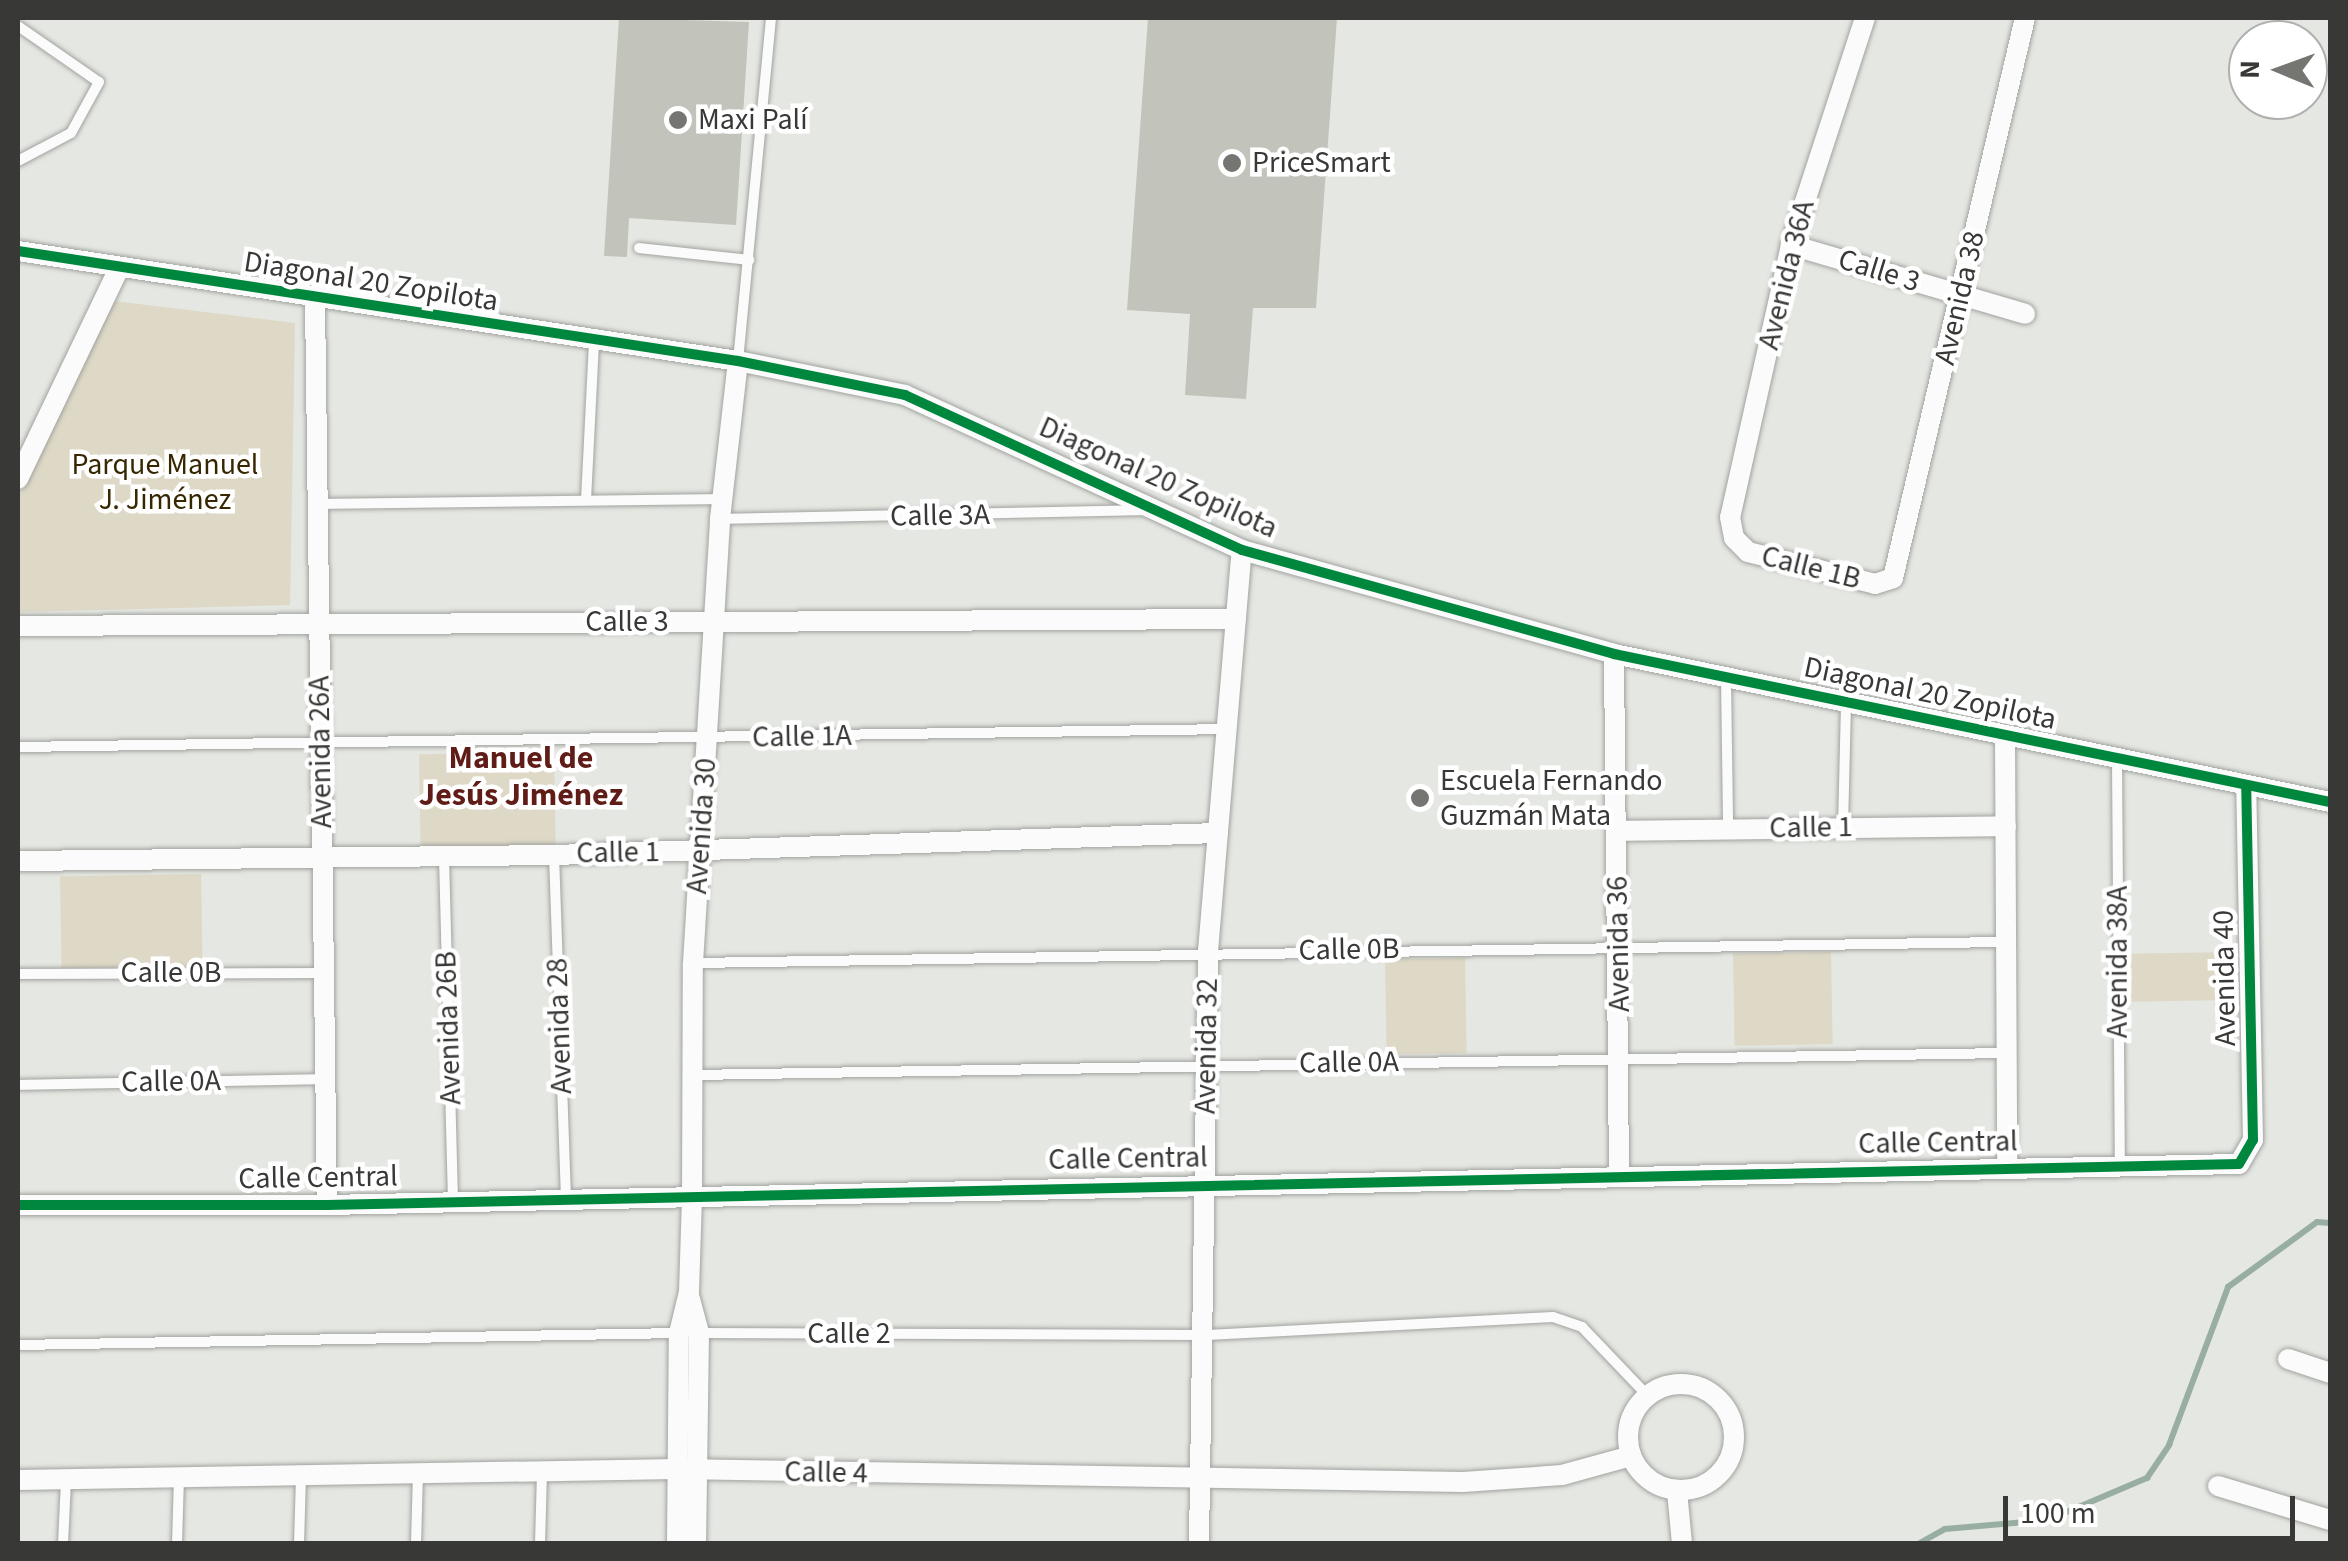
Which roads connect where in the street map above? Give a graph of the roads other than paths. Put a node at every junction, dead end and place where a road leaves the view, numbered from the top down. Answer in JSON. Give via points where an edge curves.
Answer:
{"nodes":[{"id":1,"x":771,"y":18,"type":"edge"},
{"id":2,"x":1865,"y":18,"type":"edge"},
{"id":3,"x":2025,"y":18,"type":"edge"},
{"id":4,"x":19,"y":22,"type":"edge"},
{"id":5,"x":18,"y":160,"type":"edge"},
{"id":6,"x":1791,"y":245,"type":"junction"},
{"id":7,"x":640,"y":248,"type":"dead end"},
{"id":8,"x":18,"y":251,"type":"edge"},
{"id":9,"x":749,"y":260,"type":"junction"},
{"id":10,"x":120,"y":268,"type":"junction"},
{"id":11,"x":1961,"y":295,"type":"junction"},
{"id":12,"x":315,"y":300,"type":"junction"},
{"id":13,"x":2025,"y":314,"type":"dead end"},
{"id":14,"x":594,"y":342,"type":"junction"},
{"id":15,"x":738,"y":361,"type":"junction"},
{"id":16,"x":18,"y":479,"type":"edge"},
{"id":17,"x":586,"y":500,"type":"junction"},
{"id":18,"x":318,"y":504,"type":"junction"},
{"id":19,"x":1159,"y":508,"type":"junction"},
{"id":20,"x":721,"y":509,"type":"junction"},
{"id":21,"x":1734,"y":538,"type":"joint"},
{"id":22,"x":1242,"y":550,"type":"junction"},
{"id":23,"x":1893,"y":578,"type":"joint"},
{"id":24,"x":1236,"y":619,"type":"junction"},
{"id":25,"x":714,"y":622,"type":"junction"},
{"id":26,"x":319,"y":624,"type":"junction"},
{"id":27,"x":18,"y":626,"type":"edge"},
{"id":28,"x":1614,"y":654,"type":"junction"},
{"id":29,"x":1726,"y":678,"type":"junction"},
{"id":30,"x":1846,"y":703,"type":"junction"},
{"id":31,"x":1226,"y":729,"type":"junction"},
{"id":32,"x":2005,"y":737,"type":"junction"},
{"id":33,"x":708,"y":739,"type":"junction"},
{"id":34,"x":321,"y":747,"type":"junction"},
{"id":35,"x":18,"y":748,"type":"edge"},
{"id":36,"x":2117,"y":757,"type":"junction"},
{"id":37,"x":2246,"y":786,"type":"junction"},
{"id":38,"x":2330,"y":802,"type":"edge"},
{"id":39,"x":2006,"y":826,"type":"junction"},
{"id":40,"x":1844,"y":828,"type":"junction"},
{"id":41,"x":1728,"y":829,"type":"junction"},
{"id":42,"x":1617,"y":830,"type":"junction"},
{"id":43,"x":1218,"y":832,"type":"junction"},
{"id":44,"x":699,"y":851,"type":"junction"},
{"id":45,"x":554,"y":854,"type":"junction"},
{"id":46,"x":444,"y":857,"type":"junction"},
{"id":47,"x":322,"y":859,"type":"junction"},
{"id":48,"x":18,"y":860,"type":"edge"},
{"id":49,"x":2006,"y":942,"type":"junction"},
{"id":50,"x":1619,"y":946,"type":"junction"},
{"id":51,"x":1208,"y":951,"type":"junction"},
{"id":52,"x":693,"y":963,"type":"junction"},
{"id":53,"x":324,"y":973,"type":"junction"},
{"id":54,"x":18,"y":974,"type":"edge"},
{"id":55,"x":2006,"y":1053,"type":"junction"},
{"id":56,"x":1620,"y":1059,"type":"junction"},
{"id":57,"x":1206,"y":1066,"type":"junction"},
{"id":58,"x":690,"y":1075,"type":"junction"},
{"id":59,"x":326,"y":1079,"type":"junction"},
{"id":60,"x":18,"y":1085,"type":"edge"},
{"id":61,"x":2239,"y":1164,"type":"joint"},
{"id":62,"x":2007,"y":1166,"type":"junction"},
{"id":63,"x":2120,"y":1166,"type":"junction"},
{"id":64,"x":1620,"y":1174,"type":"junction"},
{"id":65,"x":1205,"y":1182,"type":"junction"},
{"id":66,"x":692,"y":1196,"type":"junction"},
{"id":67,"x":566,"y":1198,"type":"junction"},
{"id":68,"x":453,"y":1200,"type":"junction"},
{"id":69,"x":18,"y":1205,"type":"edge"},
{"id":70,"x":327,"y":1205,"type":"junction"},
{"id":71,"x":689,"y":1333,"type":"junction"},
{"id":72,"x":1206,"y":1334,"type":"junction"},
{"id":73,"x":18,"y":1345,"type":"edge"},
{"id":74,"x":2288,"y":1358,"type":"dead end"},
{"id":75,"x":2330,"y":1373,"type":"edge"},
{"id":76,"x":1647,"y":1396,"type":"junction"},
{"id":77,"x":1631,"y":1456,"type":"junction"},
{"id":78,"x":688,"y":1470,"type":"junction"},
{"id":79,"x":542,"y":1472,"type":"junction"},
{"id":80,"x":418,"y":1473,"type":"junction"},
{"id":81,"x":178,"y":1478,"type":"junction"},
{"id":82,"x":301,"y":1478,"type":"junction"},
{"id":83,"x":18,"y":1480,"type":"edge"},
{"id":84,"x":1200,"y":1480,"type":"junction"},
{"id":85,"x":66,"y":1481,"type":"junction"},
{"id":86,"x":2218,"y":1486,"type":"dead end"},
{"id":87,"x":1677,"y":1491,"type":"junction"},
{"id":88,"x":2330,"y":1520,"type":"edge"},
{"id":89,"x":62,"y":1544,"type":"edge"},
{"id":90,"x":176,"y":1544,"type":"edge"},
{"id":91,"x":299,"y":1544,"type":"edge"},
{"id":92,"x":416,"y":1544,"type":"edge"},
{"id":93,"x":540,"y":1544,"type":"edge"},
{"id":94,"x":676,"y":1544,"type":"edge"},
{"id":95,"x":696,"y":1544,"type":"edge"},
{"id":96,"x":1199,"y":1544,"type":"edge"},
{"id":97,"x":1682,"y":1544,"type":"edge"}],
"edges":[{"from":1,"to":9,"type":"lane"},
{"from":2,"to":6,"type":"street","name":"Avenida 36A"},
{"from":3,"to":11,"type":"street","name":"Avenida 38"},
{"from":4,"to":5,"type":"lane","via":[[99,82],[71,134]]},
{"from":6,"to":11,"type":"street","name":"Calle 3"},
{"from":6,"to":21,"type":"street","name":"Avenida 36A","via":[[1730,517]]},
{"from":7,"to":9,"type":"lane"},
{"from":8,"to":10,"type":"street","name":"Diagonal 20 Zopilota"},
{"from":9,"to":15,"type":"lane"},
{"from":10,"to":12,"type":"street","name":"Diagonal 20 Zopilota"},
{"from":10,"to":16,"type":"street"},
{"from":11,"to":13,"type":"street","name":"Calle 3"},
{"from":11,"to":23,"type":"street","name":"Avenida 38"},
{"from":12,"to":14,"type":"street","name":"Diagonal 20 Zopilota"},
{"from":12,"to":18,"type":"street","name":"Avenida 26A"},
{"from":14,"to":15,"type":"street","name":"Diagonal 20 Zopilota"},
{"from":14,"to":17,"type":"lane"},
{"from":15,"to":19,"type":"street","name":"Diagonal 20 Zopilota","via":[[905,394]]},
{"from":15,"to":20,"type":"street","name":"Avenida 30"},
{"from":17,"to":18,"type":"lane","name":"Calle 3A"},
{"from":17,"to":20,"type":"lane","name":"Calle 3A"},
{"from":18,"to":26,"type":"street","name":"Avenida 26A"},
{"from":19,"to":20,"type":"lane","name":"Calle 3A"},
{"from":19,"to":22,"type":"street","name":"Diagonal 20 Zopilota"},
{"from":20,"to":25,"type":"street","name":"Avenida 30"},
{"from":21,"to":23,"type":"street","name":"Calle 1B","via":[[1748,552],[1851,580],[1876,584]]},
{"from":22,"to":24,"type":"street","name":"Avenida 32"},
{"from":22,"to":28,"type":"street","name":"Diagonal 20 Zopilota"},
{"from":24,"to":25,"type":"street","name":"Calle 3"},
{"from":24,"to":31,"type":"street","name":"Avenida 32"},
{"from":25,"to":26,"type":"street","name":"Calle 3"},
{"from":25,"to":33,"type":"street","name":"Avenida 30"},
{"from":26,"to":27,"type":"street","name":"Calle 3"},
{"from":26,"to":34,"type":"street","name":"Avenida 26A"},
{"from":28,"to":29,"type":"street","name":"Diagonal 20 Zopilota"},
{"from":28,"to":42,"type":"street","name":"Avenida 36"},
{"from":29,"to":30,"type":"street","name":"Diagonal 20 Zopilota"},
{"from":29,"to":41,"type":"lane"},
{"from":30,"to":32,"type":"street","name":"Diagonal 20 Zopilota"},
{"from":30,"to":40,"type":"lane"},
{"from":31,"to":33,"type":"lane","name":"Calle 1A"},
{"from":31,"to":43,"type":"street","name":"Avenida 32"},
{"from":32,"to":36,"type":"street","name":"Diagonal 20 Zopilota"},
{"from":32,"to":39,"type":"street"},
{"from":33,"to":34,"type":"lane","name":"Calle 1A"},
{"from":33,"to":44,"type":"street","name":"Avenida 30"},
{"from":34,"to":35,"type":"lane","name":"Calle 1A"},
{"from":34,"to":47,"type":"street","name":"Avenida 26A"},
{"from":36,"to":37,"type":"street","name":"Diagonal 20 Zopilota"},
{"from":36,"to":63,"type":"lane","name":"Avenida 38A"},
{"from":37,"to":38,"type":"street","name":"Diagonal 20 Zopilota"},
{"from":37,"to":61,"type":"street","name":"Avenida 40","via":[[2253,1140]]},
{"from":39,"to":40,"type":"street","name":"Calle 1"},
{"from":39,"to":49,"type":"street"},
{"from":40,"to":41,"type":"street","name":"Calle 1"},
{"from":41,"to":42,"type":"street","name":"Calle 1"},
{"from":42,"to":50,"type":"street","name":"Avenida 36"},
{"from":43,"to":44,"type":"street","name":"Calle 1"},
{"from":43,"to":51,"type":"street","name":"Avenida 32"},
{"from":44,"to":45,"type":"street","name":"Calle 1"},
{"from":44,"to":52,"type":"street","name":"Avenida 30"},
{"from":45,"to":46,"type":"street","name":"Calle 1"},
{"from":45,"to":67,"type":"lane","name":"Avenida 28"},
{"from":46,"to":47,"type":"street","name":"Calle 1"},
{"from":46,"to":68,"type":"lane","name":"Avenida 26B"},
{"from":47,"to":48,"type":"street","name":"Calle 1"},
{"from":47,"to":53,"type":"street","name":"Avenida 26A"},
{"from":49,"to":50,"type":"lane","name":"Calle 0B"},
{"from":49,"to":55,"type":"street"},
{"from":50,"to":51,"type":"lane","name":"Calle 0B"},
{"from":50,"to":56,"type":"street","name":"Avenida 36"},
{"from":51,"to":52,"type":"lane","name":"Calle 0B"},
{"from":51,"to":57,"type":"street","name":"Avenida 32"},
{"from":52,"to":58,"type":"street","name":"Avenida 30"},
{"from":53,"to":54,"type":"lane","name":"Calle 0B"},
{"from":53,"to":59,"type":"street","name":"Avenida 26A"},
{"from":55,"to":56,"type":"lane","name":"Calle 0A"},
{"from":55,"to":62,"type":"street"},
{"from":56,"to":57,"type":"lane","name":"Calle 0A"},
{"from":56,"to":64,"type":"street","name":"Avenida 36"},
{"from":57,"to":58,"type":"lane","name":"Calle 0A"},
{"from":57,"to":65,"type":"street","name":"Avenida 32"},
{"from":58,"to":66,"type":"street","name":"Avenida 30"},
{"from":59,"to":60,"type":"lane","name":"Calle 0A"},
{"from":59,"to":70,"type":"street","name":"Avenida 26A"},
{"from":61,"to":63,"type":"street","name":"Calle Central"},
{"from":62,"to":63,"type":"street","name":"Calle Central"},
{"from":62,"to":64,"type":"street","name":"Calle Central"},
{"from":64,"to":65,"type":"street","name":"Calle Central"},
{"from":65,"to":66,"type":"street","name":"Calle Central"},
{"from":65,"to":72,"type":"street","name":"Avenida 32"},
{"from":66,"to":67,"type":"street","name":"Calle Central"},
{"from":66,"to":71,"type":"street","name":"Avenida 30"},
{"from":67,"to":68,"type":"street","name":"Calle Central"},
{"from":68,"to":70,"type":"street","name":"Calle Central"},
{"from":69,"to":70,"type":"street","name":"Calle Central"},
{"from":71,"to":72,"type":"lane","name":"Calle 2"},
{"from":71,"to":73,"type":"lane","name":"Calle 2"},
{"from":71,"to":78,"type":"street","name":"Avenida 30"},
{"from":72,"to":76,"type":"lane","name":"Calle 2","via":[[1570,1318]]},
{"from":72,"to":84,"type":"street","name":"Avenida 32"},
{"from":74,"to":75,"type":"street"},
{"from":76,"to":77,"type":"street","via":[[1629,1423]]},
{"from":76,"to":87,"type":"street","via":[[1679,1383],[1697,1386],[1712,1393],[1732,1421],[1735,1438],[1723,1471]]},
{"from":77,"to":84,"type":"street","name":"Calle 4","via":[[1526,1480]]},
{"from":77,"to":87,"type":"street","via":[[1650,1480]]},
{"from":78,"to":79,"type":"street","name":"Calle 4"},
{"from":78,"to":84,"type":"street","name":"Calle 4"},
{"from":78,"to":94,"type":"street","name":"Avenida 30"},
{"from":78,"to":95,"type":"street","name":"Avenida 30"},
{"from":79,"to":80,"type":"street","name":"Calle 4"},
{"from":79,"to":93,"type":"lane"},
{"from":80,"to":82,"type":"street","name":"Calle 4"},
{"from":80,"to":92,"type":"lane"},
{"from":81,"to":82,"type":"street","name":"Calle 4"},
{"from":81,"to":85,"type":"street","name":"Calle 4"},
{"from":81,"to":90,"type":"lane"},
{"from":82,"to":91,"type":"lane"},
{"from":83,"to":85,"type":"street","name":"Calle 4"},
{"from":84,"to":96,"type":"street","name":"Avenida 32"},
{"from":85,"to":89,"type":"lane"},
{"from":86,"to":88,"type":"street"},
{"from":87,"to":97,"type":"street"}]}
